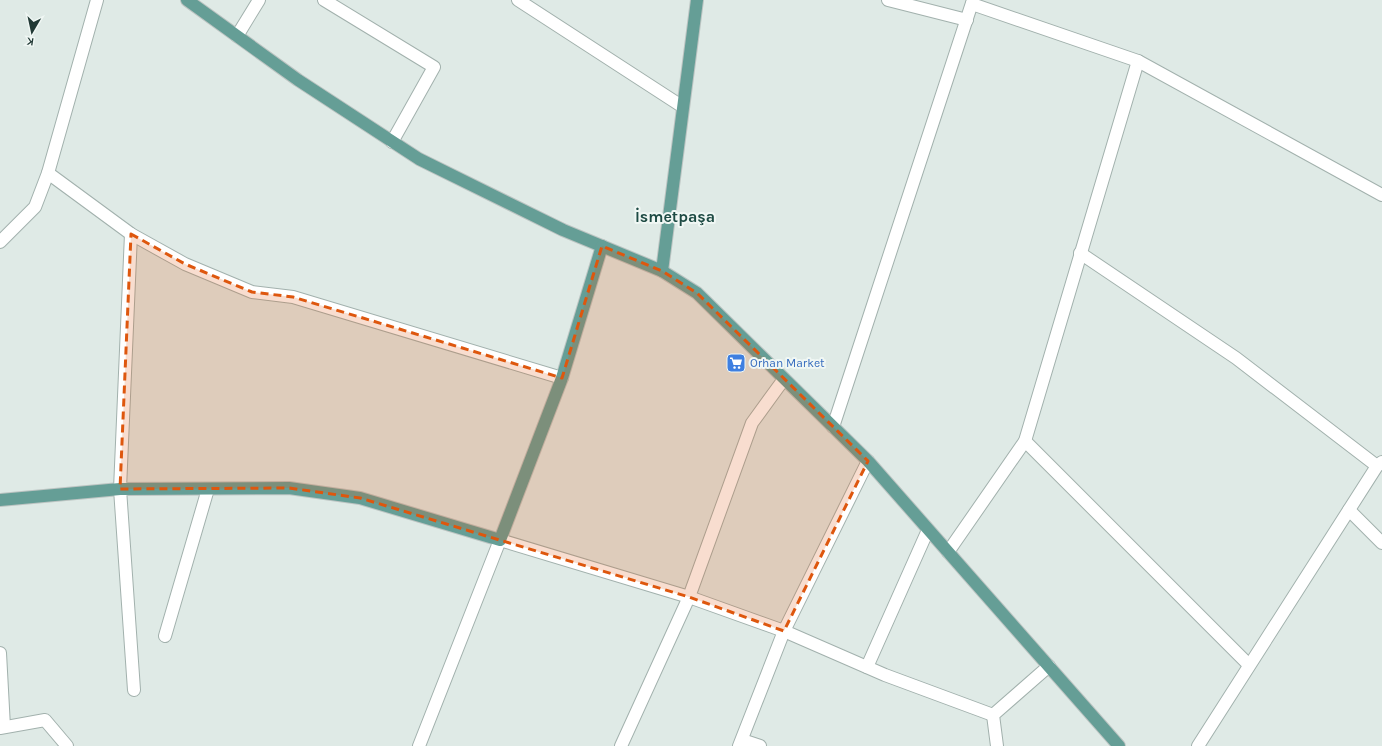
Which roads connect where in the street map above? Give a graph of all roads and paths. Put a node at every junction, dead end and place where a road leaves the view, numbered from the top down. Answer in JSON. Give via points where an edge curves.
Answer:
{"nodes":[{"id":1,"x":97,"y":0,"type":"edge"},
{"id":2,"x":187,"y":0,"type":"edge"},
{"id":3,"x":259,"y":0,"type":"edge"},
{"id":4,"x":324,"y":0,"type":"edge"},
{"id":5,"x":518,"y":0,"type":"edge"},
{"id":6,"x":888,"y":0,"type":"edge"},
{"id":7,"x":696,"y":1,"type":"edge"},
{"id":8,"x":973,"y":2,"type":"edge"},
{"id":9,"x":967,"y":20,"type":"junction"},
{"id":10,"x":237,"y":36,"type":"junction"},
{"id":11,"x":1138,"y":62,"type":"junction"},
{"id":12,"x":683,"y":107,"type":"junction"},
{"id":13,"x":392,"y":142,"type":"junction"},
{"id":14,"x":48,"y":173,"type":"junction"},
{"id":15,"x":1382,"y":195,"type":"edge"},
{"id":16,"x":131,"y":234,"type":"junction"},
{"id":17,"x":0,"y":242,"type":"edge"},
{"id":18,"x":602,"y":246,"type":"junction"},
{"id":19,"x":1080,"y":253,"type":"junction"},
{"id":20,"x":662,"y":271,"type":"junction"},
{"id":21,"x":562,"y":378,"type":"junction"},
{"id":22,"x":784,"y":379,"type":"junction"},
{"id":23,"x":833,"y":427,"type":"junction"},
{"id":24,"x":1025,"y":441,"type":"junction"},
{"id":25,"x":868,"y":461,"type":"junction"},
{"id":26,"x":1380,"y":464,"type":"edge"},
{"id":27,"x":120,"y":489,"type":"junction"},
{"id":28,"x":208,"y":489,"type":"junction"},
{"id":29,"x":0,"y":500,"type":"edge"},
{"id":30,"x":1349,"y":510,"type":"junction"},
{"id":31,"x":928,"y":530,"type":"junction"},
{"id":32,"x":500,"y":540,"type":"junction"},
{"id":33,"x":1382,"y":543,"type":"edge"},
{"id":34,"x":948,"y":552,"type":"junction"},
{"id":35,"x":689,"y":597,"type":"junction"},
{"id":36,"x":784,"y":631,"type":"junction"},
{"id":37,"x":165,"y":636,"type":"dead end"},
{"id":38,"x":0,"y":653,"type":"edge"},
{"id":39,"x":1249,"y":665,"type":"junction"},
{"id":40,"x":1049,"y":666,"type":"junction"},
{"id":41,"x":867,"y":667,"type":"junction"},
{"id":42,"x":134,"y":690,"type":"dead end"},
{"id":43,"x":993,"y":715,"type":"junction"},
{"id":44,"x":2,"y":727,"type":"edge"},
{"id":45,"x":741,"y":743,"type":"edge"},
{"id":46,"x":67,"y":746,"type":"edge"},
{"id":47,"x":419,"y":746,"type":"edge"},
{"id":48,"x":621,"y":746,"type":"edge"},
{"id":49,"x":760,"y":746,"type":"edge"},
{"id":50,"x":997,"y":746,"type":"edge"},
{"id":51,"x":1119,"y":746,"type":"edge"},
{"id":52,"x":1198,"y":746,"type":"edge"}],
"edges":[{"from":1,"to":14,"type":"street"},
{"from":2,"to":10,"type":"main road"},
{"from":3,"to":10,"type":"street"},
{"from":4,"to":13,"type":"street","via":[[434,67]]},
{"from":5,"to":12,"type":"street"},
{"from":6,"to":9,"type":"street"},
{"from":7,"to":12,"type":"main road"},
{"from":8,"to":9,"type":"street"},
{"from":8,"to":11,"type":"street"},
{"from":9,"to":23,"type":"street"},
{"from":10,"to":13,"type":"main road"},
{"from":11,"to":15,"type":"street"},
{"from":11,"to":19,"type":"street"},
{"from":12,"to":20,"type":"main road"},
{"from":13,"to":18,"type":"main road","via":[[426,163],[563,230]]},
{"from":14,"to":16,"type":"street"},
{"from":14,"to":17,"type":"street","via":[[35,207]]},
{"from":16,"to":21,"type":"street","via":[[185,264],[252,292],[292,297]]},
{"from":16,"to":27,"type":"street"},
{"from":18,"to":20,"type":"main road"},
{"from":18,"to":21,"type":"main road"},
{"from":19,"to":24,"type":"street"},
{"from":19,"to":26,"type":"street","via":[[1236,358]]},
{"from":20,"to":22,"type":"main road","via":[[697,293]]},
{"from":21,"to":32,"type":"main road"},
{"from":22,"to":23,"type":"main road"},
{"from":22,"to":35,"type":"street","via":[[752,423]]},
{"from":23,"to":25,"type":"main road"},
{"from":24,"to":34,"type":"street"},
{"from":24,"to":39,"type":"street"},
{"from":25,"to":31,"type":"main road"},
{"from":25,"to":36,"type":"street"},
{"from":26,"to":30,"type":"street"},
{"from":27,"to":28,"type":"main road"},
{"from":27,"to":29,"type":"main road"},
{"from":27,"to":42,"type":"street"},
{"from":28,"to":32,"type":"main road","via":[[289,488],[360,498]]},
{"from":28,"to":37,"type":"street"},
{"from":30,"to":33,"type":"street"},
{"from":30,"to":39,"type":"street"},
{"from":31,"to":34,"type":"main road"},
{"from":31,"to":41,"type":"street"},
{"from":32,"to":35,"type":"street"},
{"from":32,"to":47,"type":"street"},
{"from":34,"to":40,"type":"main road"},
{"from":35,"to":36,"type":"street"},
{"from":35,"to":48,"type":"street"},
{"from":36,"to":41,"type":"street"},
{"from":36,"to":45,"type":"street"},
{"from":38,"to":44,"type":"street"},
{"from":39,"to":52,"type":"street"},
{"from":40,"to":43,"type":"street"},
{"from":40,"to":51,"type":"main road"},
{"from":41,"to":43,"type":"street"},
{"from":43,"to":50,"type":"street"},
{"from":44,"to":46,"type":"street","via":[[45,720]]},
{"from":45,"to":49,"type":"street"}]}
